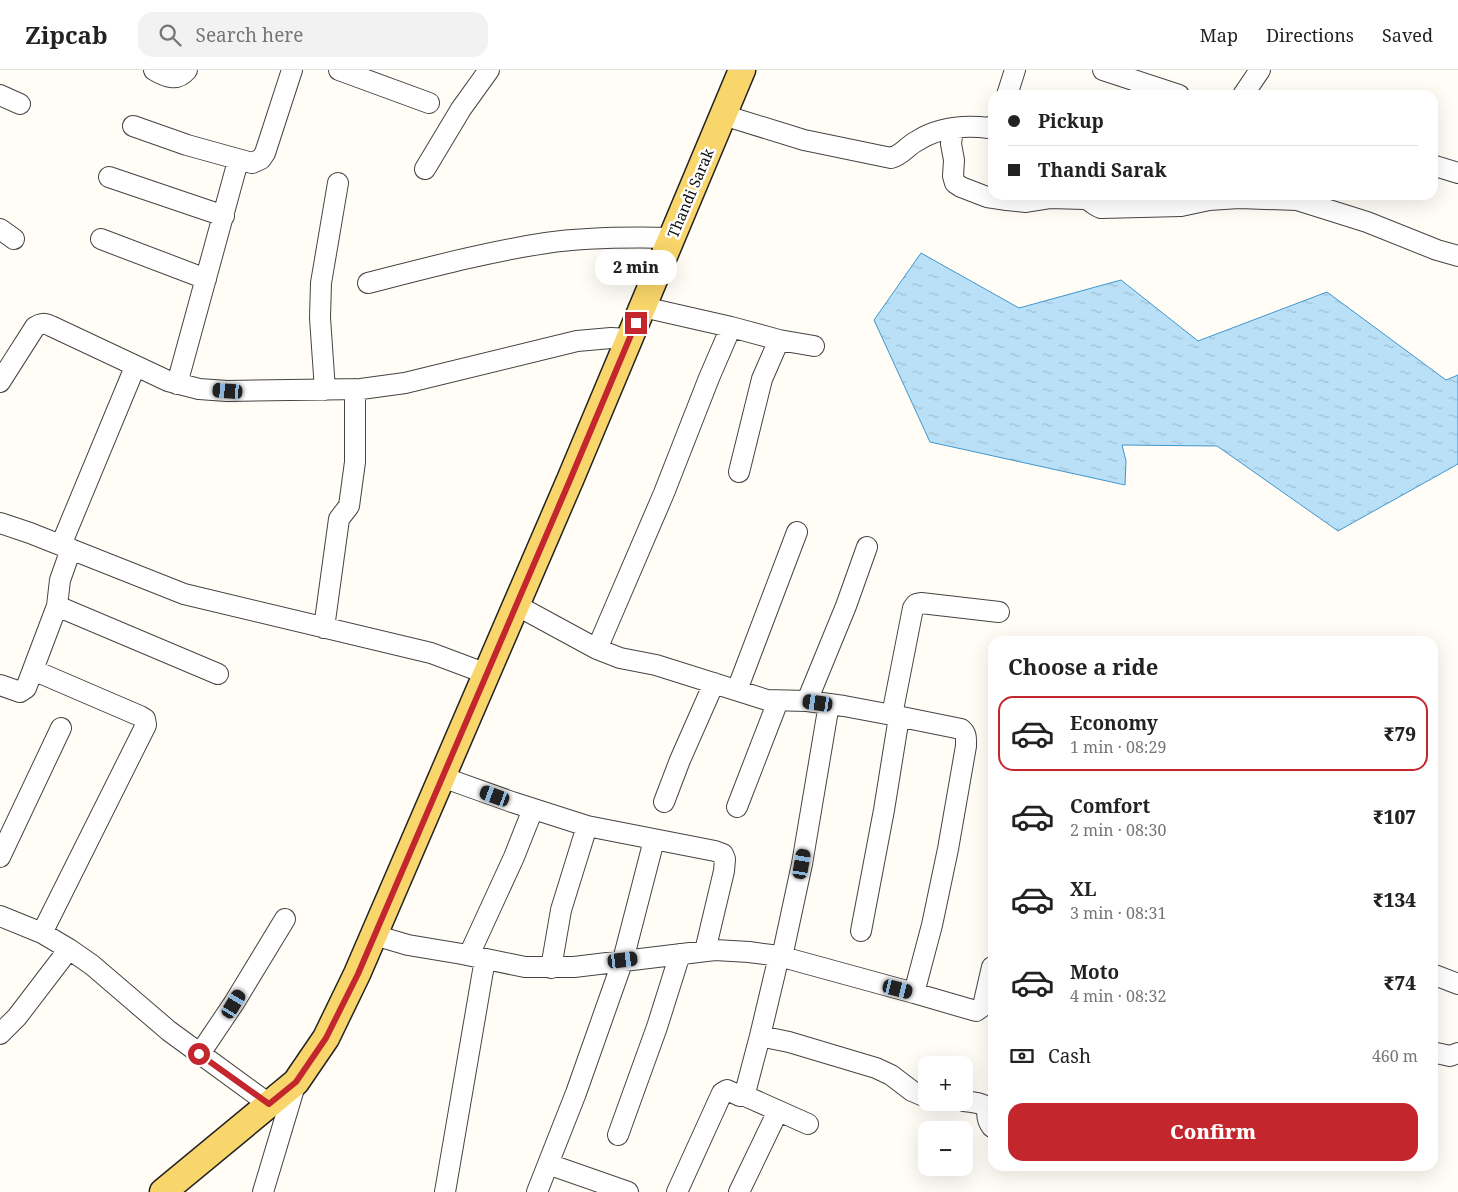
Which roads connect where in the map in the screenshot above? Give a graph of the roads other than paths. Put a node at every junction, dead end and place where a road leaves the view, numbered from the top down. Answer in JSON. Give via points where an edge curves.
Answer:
{"nodes":[{"id":1,"x":154,"y":70,"type":"edge"},
{"id":2,"x":187,"y":70,"type":"edge"},
{"id":3,"x":292,"y":70,"type":"edge"},
{"id":4,"x":339,"y":70,"type":"edge"},
{"id":5,"x":489,"y":70,"type":"edge"},
{"id":6,"x":742,"y":70,"type":"edge"},
{"id":7,"x":1014,"y":70,"type":"edge"},
{"id":8,"x":1103,"y":70,"type":"edge"},
{"id":9,"x":1260,"y":70,"type":"edge"},
{"id":10,"x":1008,"y":90,"type":"edge"},
{"id":11,"x":1164,"y":90,"type":"edge"},
{"id":12,"x":1246,"y":90,"type":"edge"},
{"id":13,"x":0,"y":94,"type":"edge"},
{"id":14,"x":20,"y":104,"type":"dead end"},
{"id":15,"x":429,"y":104,"type":"dead end"},
{"id":16,"x":723,"y":115,"type":"junction"},
{"id":17,"x":133,"y":126,"type":"dead end"},
{"id":18,"x":953,"y":128,"type":"junction"},
{"id":19,"x":988,"y":128,"type":"edge"},
{"id":20,"x":238,"y":161,"type":"junction"},
{"id":21,"x":1438,"y":167,"type":"edge"},
{"id":22,"x":425,"y":169,"type":"dead end"},
{"id":23,"x":1458,"y":173,"type":"edge"},
{"id":24,"x":109,"y":177,"type":"dead end"},
{"id":25,"x":338,"y":183,"type":"dead end"},
{"id":26,"x":988,"y":197,"type":"edge"},
{"id":27,"x":1010,"y":200,"type":"edge"},
{"id":28,"x":1038,"y":200,"type":"edge"},
{"id":29,"x":1089,"y":200,"type":"edge"},
{"id":30,"x":1209,"y":200,"type":"edge"},
{"id":31,"x":1297,"y":200,"type":"edge"},
{"id":32,"x":224,"y":216,"type":"junction"},
{"id":33,"x":672,"y":238,"type":"junction"},
{"id":34,"x":101,"y":240,"type":"dead end"},
{"id":35,"x":1458,"y":256,"type":"edge"},
{"id":36,"x":206,"y":279,"type":"junction"},
{"id":37,"x":368,"y":283,"type":"dead end"},
{"id":38,"x":643,"y":307,"type":"junction"},
{"id":39,"x":732,"y":327,"type":"junction"},
{"id":40,"x":629,"y":339,"type":"junction"},
{"id":41,"x":779,"y":340,"type":"junction"},
{"id":42,"x":814,"y":346,"type":"dead end"},
{"id":43,"x":135,"y":367,"type":"junction"},
{"id":44,"x":0,"y":382,"type":"edge"},
{"id":45,"x":177,"y":384,"type":"junction"},
{"id":46,"x":355,"y":389,"type":"junction"},
{"id":47,"x":324,"y":390,"type":"junction"},
{"id":48,"x":738,"y":472,"type":"dead end"},
{"id":49,"x":0,"y":523,"type":"edge"},
{"id":50,"x":797,"y":532,"type":"dead end"},
{"id":51,"x":66,"y":547,"type":"junction"},
{"id":52,"x":867,"y":547,"type":"dead end"},
{"id":53,"x":57,"y":606,"type":"junction"},
{"id":54,"x":516,"y":606,"type":"junction"},
{"id":55,"x":999,"y":612,"type":"dead end"},
{"id":56,"x":324,"y":628,"type":"junction"},
{"id":57,"x":597,"y":649,"type":"junction"},
{"id":58,"x":33,"y":670,"type":"junction"},
{"id":59,"x":218,"y":674,"type":"dead end"},
{"id":60,"x":487,"y":674,"type":"junction"},
{"id":61,"x":714,"y":683,"type":"junction"},
{"id":62,"x":2,"y":690,"type":"edge"},
{"id":63,"x":737,"y":690,"type":"junction"},
{"id":64,"x":778,"y":701,"type":"junction"},
{"id":65,"x":808,"y":701,"type":"junction"},
{"id":66,"x":829,"y":704,"type":"junction"},
{"id":67,"x":896,"y":716,"type":"junction"},
{"id":68,"x":61,"y":728,"type":"dead end"},
{"id":69,"x":442,"y":777,"type":"junction"},
{"id":70,"x":664,"y":802,"type":"dead end"},
{"id":71,"x":737,"y":807,"type":"dead end"},
{"id":72,"x":533,"y":809,"type":"junction"},
{"id":73,"x":588,"y":826,"type":"junction"},
{"id":74,"x":654,"y":840,"type":"junction"},
{"id":75,"x":0,"y":857,"type":"edge"},
{"id":76,"x":0,"y":916,"type":"edge"},
{"id":77,"x":285,"y":918,"type":"dead end"},
{"id":78,"x":861,"y":931,"type":"dead end"},
{"id":79,"x":42,"y":933,"type":"junction"},
{"id":80,"x":374,"y":935,"type":"junction"},
{"id":81,"x":69,"y":949,"type":"junction"},
{"id":82,"x":705,"y":952,"type":"junction"},
{"id":83,"x":680,"y":954,"type":"junction"},
{"id":84,"x":477,"y":957,"type":"junction"},
{"id":85,"x":780,"y":957,"type":"junction"},
{"id":86,"x":623,"y":960,"type":"junction"},
{"id":87,"x":550,"y":968,"type":"junction"},
{"id":88,"x":1438,"y":976,"type":"edge"},
{"id":89,"x":988,"y":984,"type":"edge"},
{"id":90,"x":1458,"y":984,"type":"edge"},
{"id":91,"x":914,"y":993,"type":"junction"},
{"id":92,"x":0,"y":1034,"type":"edge"},
{"id":93,"x":760,"y":1036,"type":"junction"},
{"id":94,"x":1438,"y":1053,"type":"edge"},
{"id":95,"x":1458,"y":1053,"type":"edge"},
{"id":96,"x":199,"y":1054,"type":"junction"},
{"id":97,"x":296,"y":1082,"type":"junction"},
{"id":98,"x":918,"y":1093,"type":"edge"},
{"id":99,"x":743,"y":1095,"type":"junction"},
{"id":100,"x":973,"y":1102,"type":"edge"},
{"id":101,"x":269,"y":1104,"type":"junction"},
{"id":102,"x":778,"y":1110,"type":"junction"},
{"id":103,"x":988,"y":1111,"type":"edge"},
{"id":104,"x":808,"y":1124,"type":"dead end"},
{"id":105,"x":618,"y":1135,"type":"dead end"},
{"id":106,"x":548,"y":1164,"type":"junction"},
{"id":107,"x":163,"y":1192,"type":"edge"},
{"id":108,"x":263,"y":1192,"type":"edge"},
{"id":109,"x":445,"y":1192,"type":"edge"},
{"id":110,"x":537,"y":1192,"type":"edge"},
{"id":111,"x":628,"y":1192,"type":"edge"},
{"id":112,"x":677,"y":1192,"type":"edge"},
{"id":113,"x":739,"y":1192,"type":"edge"}],
"edges":[{"from":1,"to":2,"type":"street","via":[[175,78]]},
{"from":3,"to":20,"type":"street","via":[[265,153],[252,163]]},
{"from":4,"to":15,"type":"street"},
{"from":5,"to":22,"type":"street"},
{"from":6,"to":16,"type":"main road","name":"Thandi Sarak"},
{"from":7,"to":10,"type":"street"},
{"from":8,"to":11,"type":"street"},
{"from":9,"to":12,"type":"street"},
{"from":13,"to":14,"type":"street"},
{"from":16,"to":18,"type":"street","via":[[804,140],[891,158],[917,140]]},
{"from":16,"to":33,"type":"main road","name":"Thandi Sarak"},
{"from":17,"to":20,"type":"street"},
{"from":18,"to":19,"type":"street"},
{"from":18,"to":26,"type":"street","via":[[951,144],[955,183]]},
{"from":20,"to":32,"type":"street"},
{"from":21,"to":23,"type":"street"},
{"from":24,"to":32,"type":"street"},
{"from":25,"to":47,"type":"street","via":[[321,283]]},
{"from":27,"to":28,"type":"street"},
{"from":29,"to":30,"type":"street","via":[[1101,208],[1181,206]]},
{"from":31,"to":35,"type":"street"},
{"from":32,"to":36,"type":"street"},
{"from":33,"to":37,"type":"street","via":[[619,237],[548,243],[486,254]]},
{"from":33,"to":38,"type":"main road","name":"Thandi Sarak"},
{"from":34,"to":36,"type":"street"},
{"from":36,"to":45,"type":"street"},
{"from":38,"to":39,"type":"street"},
{"from":38,"to":40,"type":"main road","name":"Thandi Sarak"},
{"from":39,"to":41,"type":"street"},
{"from":39,"to":57,"type":"street"},
{"from":40,"to":46,"type":"street","via":[[577,341],[405,383]]},
{"from":40,"to":54,"type":"main road","name":"Thandi Sarak"},
{"from":41,"to":42,"type":"street"},
{"from":41,"to":48,"type":"street","via":[[762,380]]},
{"from":43,"to":44,"type":"street","via":[[51,326],[40,324]]},
{"from":43,"to":45,"type":"street"},
{"from":43,"to":51,"type":"street"},
{"from":45,"to":47,"type":"street","via":[[228,391]]},
{"from":46,"to":47,"type":"street"},
{"from":46,"to":56,"type":"street","via":[[355,462],[349,506],[339,519]]},
{"from":49,"to":51,"type":"street"},
{"from":50,"to":63,"type":"street"},
{"from":51,"to":53,"type":"street"},
{"from":51,"to":56,"type":"street","via":[[184,594]]},
{"from":52,"to":65,"type":"street"},
{"from":53,"to":58,"type":"street"},
{"from":53,"to":59,"type":"street"},
{"from":54,"to":57,"type":"street"},
{"from":54,"to":60,"type":"main road","name":"Thandi Sarak"},
{"from":55,"to":67,"type":"street","via":[[916,604]]},
{"from":56,"to":60,"type":"street","via":[[431,653]]},
{"from":57,"to":61,"type":"street"},
{"from":58,"to":62,"type":"street","via":[[23,691]]},
{"from":58,"to":79,"type":"street","via":[[140,716],[146,724]]},
{"from":60,"to":69,"type":"main road","name":"Thandi Sarak"},
{"from":61,"to":63,"type":"street"},
{"from":61,"to":70,"type":"street"},
{"from":63,"to":64,"type":"street"},
{"from":64,"to":65,"type":"street"},
{"from":64,"to":71,"type":"street"},
{"from":65,"to":66,"type":"street"},
{"from":66,"to":67,"type":"street"},
{"from":66,"to":85,"type":"street","via":[[802,864]]},
{"from":67,"to":78,"type":"street","via":[[884,810]]},
{"from":67,"to":91,"type":"street","via":[[960,729],[966,736],[948,849]]},
{"from":68,"to":75,"type":"street"},
{"from":69,"to":72,"type":"street"},
{"from":69,"to":80,"type":"main road","name":"Thandi Sarak"},
{"from":72,"to":73,"type":"street"},
{"from":72,"to":84,"type":"street"},
{"from":73,"to":74,"type":"street"},
{"from":73,"to":87,"type":"street","via":[[562,910]]},
{"from":74,"to":82,"type":"street","via":[[723,854],[724,870]]},
{"from":74,"to":86,"type":"street"},
{"from":76,"to":79,"type":"street"},
{"from":77,"to":96,"type":"street","via":[[234,1004]]},
{"from":79,"to":81,"type":"street"},
{"from":80,"to":84,"type":"street","via":[[408,945]]},
{"from":80,"to":97,"type":"main road","name":"Thandi Sarak","via":[[326,1038]]},
{"from":81,"to":92,"type":"street"},
{"from":81,"to":96,"type":"street","via":[[92,964]]},
{"from":82,"to":83,"type":"street"},
{"from":82,"to":85,"type":"street","via":[[749,952]]},
{"from":83,"to":86,"type":"street"},
{"from":83,"to":105,"type":"street","via":[[658,1027]]},
{"from":84,"to":87,"type":"street","via":[[525,967]]},
{"from":84,"to":109,"type":"street"},
{"from":85,"to":91,"type":"street"},
{"from":85,"to":93,"type":"street"},
{"from":86,"to":87,"type":"street"},
{"from":86,"to":106,"type":"street"},
{"from":88,"to":90,"type":"street"},
{"from":89,"to":91,"type":"street","via":[[983,1006],[976,1011]]},
{"from":93,"to":98,"type":"street","via":[[876,1068]]},
{"from":93,"to":99,"type":"street"},
{"from":94,"to":95,"type":"street","via":[[1450,1056]]},
{"from":96,"to":101,"type":"street"},
{"from":97,"to":101,"type":"main road","name":"Thandi Sarak"},
{"from":97,"to":108,"type":"street"},
{"from":99,"to":102,"type":"street"},
{"from":99,"to":112,"type":"street","via":[[727,1090],[722,1093]]},
{"from":100,"to":103,"type":"street","via":[[986,1106]]},
{"from":101,"to":107,"type":"main road","name":"Thandi Sarak"},
{"from":102,"to":104,"type":"street"},
{"from":102,"to":113,"type":"street"},
{"from":106,"to":110,"type":"street"},
{"from":106,"to":111,"type":"street"}]}
